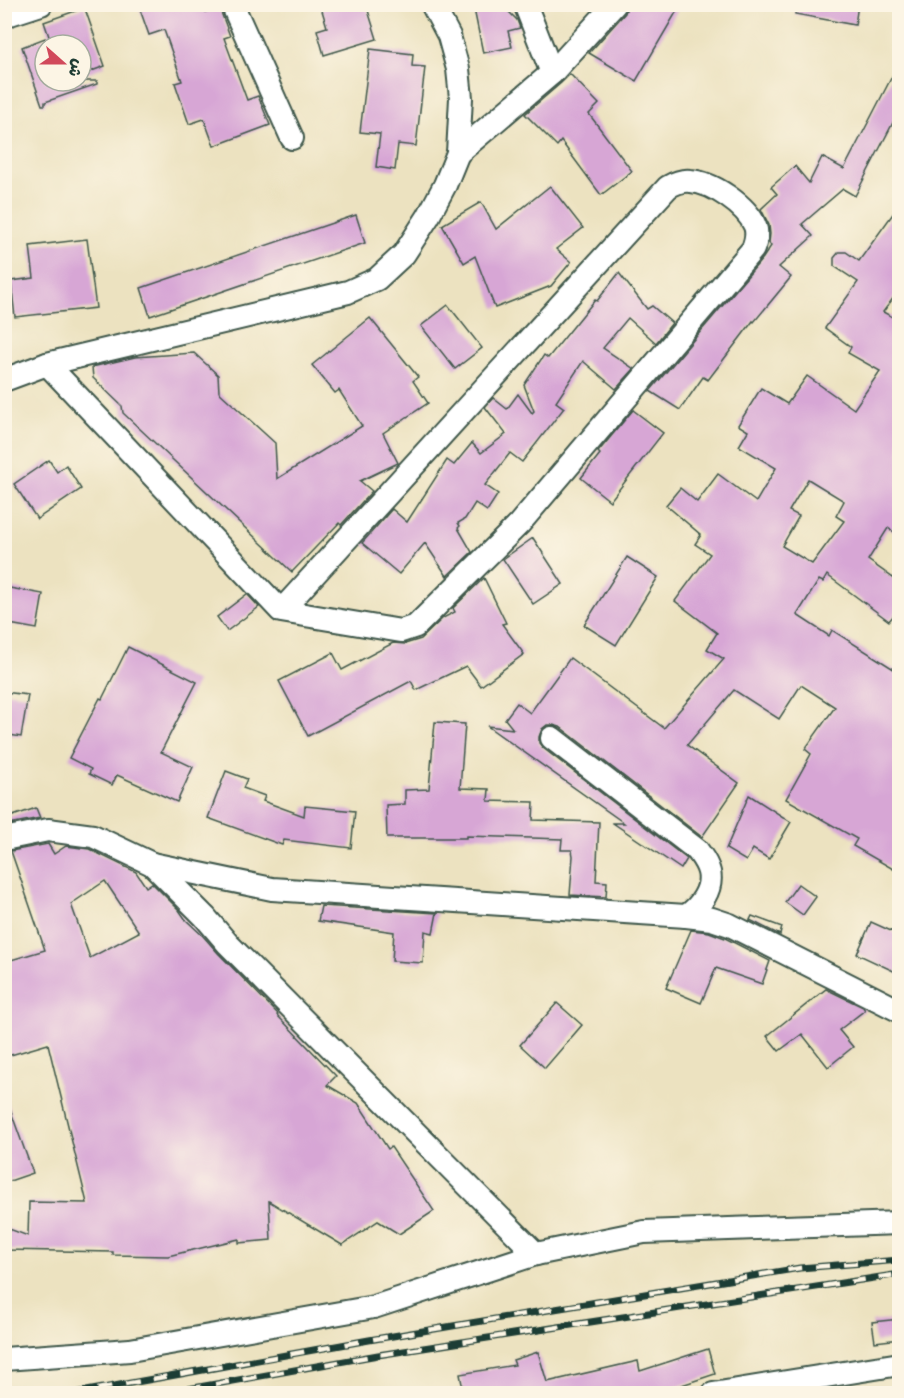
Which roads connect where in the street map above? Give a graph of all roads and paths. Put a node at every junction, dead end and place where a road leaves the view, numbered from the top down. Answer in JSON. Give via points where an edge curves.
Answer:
{"nodes":[{"id":1,"x":41,"y":4,"type":"edge"},
{"id":2,"x":232,"y":4,"type":"edge"},
{"id":3,"x":432,"y":4,"type":"edge"},
{"id":4,"x":525,"y":4,"type":"edge"},
{"id":5,"x":615,"y":4,"type":"edge"},
{"id":6,"x":4,"y":16,"type":"edge"},
{"id":7,"x":552,"y":73,"type":"junction"},
{"id":8,"x":292,"y":138,"type":"dead end"},
{"id":9,"x":458,"y":153,"type":"junction"},
{"id":10,"x":47,"y":364,"type":"junction"},
{"id":11,"x":4,"y":380,"type":"edge"},
{"id":12,"x":281,"y":611,"type":"junction"},
{"id":13,"x":552,"y":738,"type":"dead end"},
{"id":14,"x":4,"y":840,"type":"edge"},
{"id":15,"x":152,"y":864,"type":"junction"},
{"id":16,"x":686,"y":916,"type":"junction"},
{"id":17,"x":900,"y":1011,"type":"edge"},
{"id":18,"x":900,"y":1223,"type":"edge"},
{"id":19,"x":536,"y":1254,"type":"junction"},
{"id":20,"x":4,"y":1359,"type":"edge"},
{"id":21,"x":900,"y":1364,"type":"edge"},
{"id":22,"x":713,"y":1394,"type":"edge"}],
"edges":[{"from":1,"to":6,"type":"street"},
{"from":2,"to":8,"type":"street"},
{"from":3,"to":9,"type":"street","via":[[449,36],[458,69]]},
{"from":4,"to":7,"type":"street"},
{"from":5,"to":7,"type":"street"},
{"from":7,"to":9,"type":"street"},
{"from":9,"to":10,"type":"street","via":[[428,217],[404,254],[377,279],[348,292]]},
{"from":10,"to":11,"type":"street"},
{"from":10,"to":12,"type":"street"},
{"from":12,"to":12,"type":"street","via":[[401,631],[416,626],[519,524],[753,249],[757,238],[748,213],[732,199],[692,180],[668,187]]},
{"from":13,"to":16,"type":"street","via":[[697,850],[710,875],[703,901]]},
{"from":14,"to":15,"type":"street","via":[[48,830],[93,836]]},
{"from":15,"to":16,"type":"street","via":[[272,889]]},
{"from":15,"to":19,"type":"street"},
{"from":16,"to":17,"type":"street","via":[[730,925]]},
{"from":18,"to":19,"type":"street","via":[[644,1232]]},
{"from":19,"to":20,"type":"street","via":[[374,1307],[130,1350]]},
{"from":21,"to":22,"type":"street"}]}
